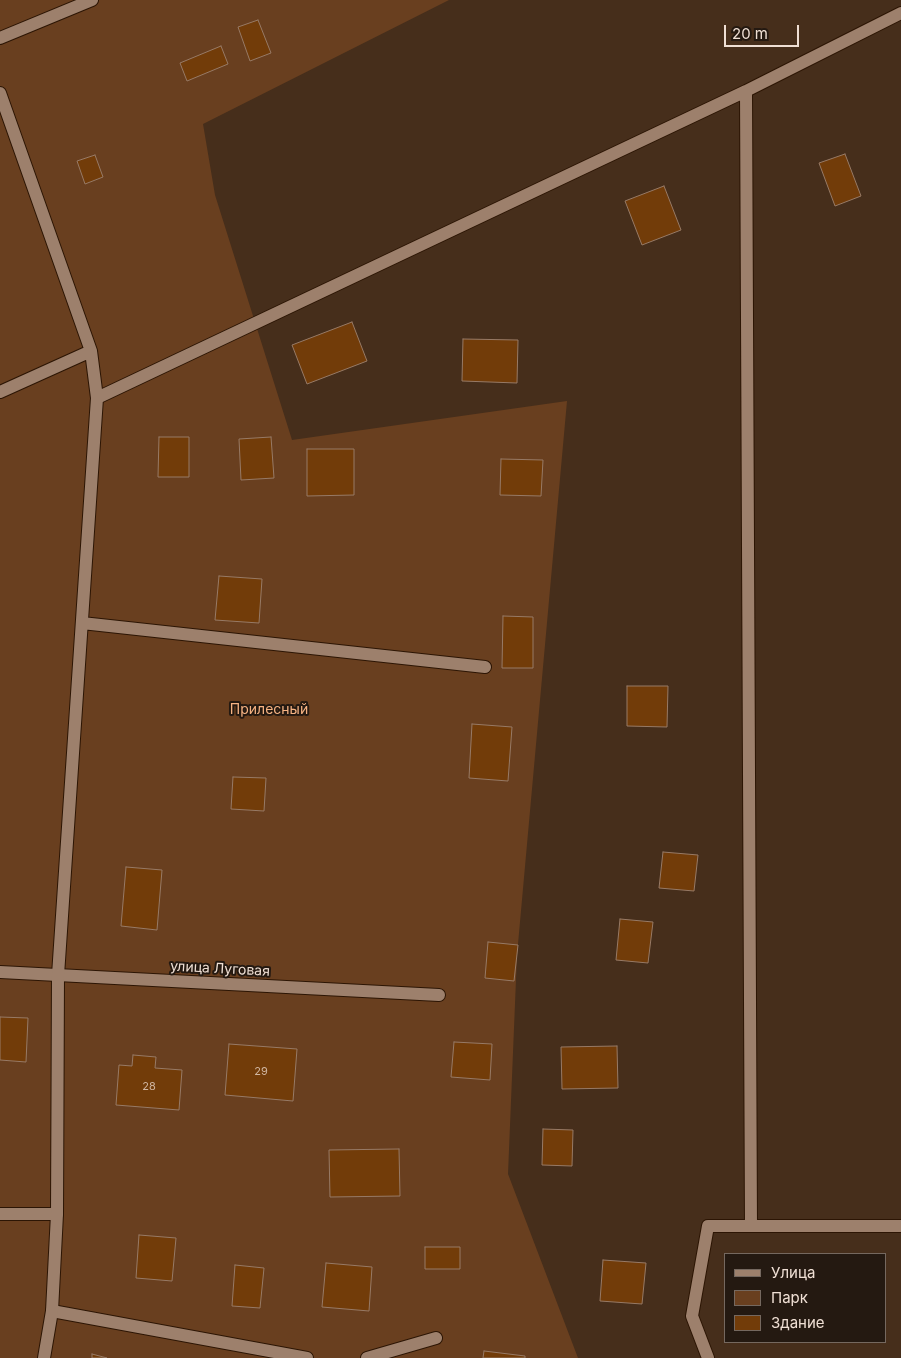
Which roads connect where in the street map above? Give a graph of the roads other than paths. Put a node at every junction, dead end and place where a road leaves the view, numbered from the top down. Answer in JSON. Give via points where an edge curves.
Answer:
{"nodes":[{"id":1,"x":92,"y":0,"type":"edge"},
{"id":2,"x":901,"y":14,"type":"edge"},
{"id":3,"x":0,"y":38,"type":"edge"},
{"id":4,"x":746,"y":92,"type":"junction"},
{"id":5,"x":0,"y":93,"type":"edge"},
{"id":6,"x":91,"y":351,"type":"junction"},
{"id":7,"x":0,"y":392,"type":"edge"},
{"id":8,"x":97,"y":398,"type":"junction"},
{"id":9,"x":82,"y":624,"type":"junction"},
{"id":10,"x":485,"y":667,"type":"dead end"},
{"id":11,"x":0,"y":972,"type":"edge"},
{"id":12,"x":58,"y":975,"type":"junction"},
{"id":13,"x":439,"y":996,"type":"dead end"},
{"id":14,"x":0,"y":1214,"type":"edge"},
{"id":15,"x":57,"y":1214,"type":"junction"},
{"id":16,"x":751,"y":1225,"type":"junction"},
{"id":17,"x":901,"y":1226,"type":"edge"},
{"id":18,"x":52,"y":1312,"type":"junction"},
{"id":19,"x":436,"y":1338,"type":"dead end"},
{"id":20,"x":44,"y":1358,"type":"edge"},
{"id":21,"x":307,"y":1358,"type":"edge"},
{"id":22,"x":367,"y":1358,"type":"edge"},
{"id":23,"x":708,"y":1358,"type":"edge"}],
"edges":[{"from":1,"to":3,"type":"street"},
{"from":2,"to":4,"type":"street"},
{"from":4,"to":8,"type":"street"},
{"from":4,"to":16,"type":"street"},
{"from":5,"to":6,"type":"street"},
{"from":6,"to":7,"type":"street"},
{"from":6,"to":8,"type":"street"},
{"from":8,"to":9,"type":"street"},
{"from":9,"to":10,"type":"street"},
{"from":9,"to":12,"type":"street"},
{"from":11,"to":12,"type":"street","name":"улица Луговая"},
{"from":12,"to":13,"type":"street","name":"улица Луговая"},
{"from":12,"to":15,"type":"street"},
{"from":14,"to":15,"type":"street"},
{"from":15,"to":18,"type":"street"},
{"from":16,"to":17,"type":"street"},
{"from":16,"to":23,"type":"street","via":[[708,1226],[692,1316]]},
{"from":18,"to":20,"type":"street"},
{"from":18,"to":21,"type":"street"},
{"from":19,"to":22,"type":"street"}]}
